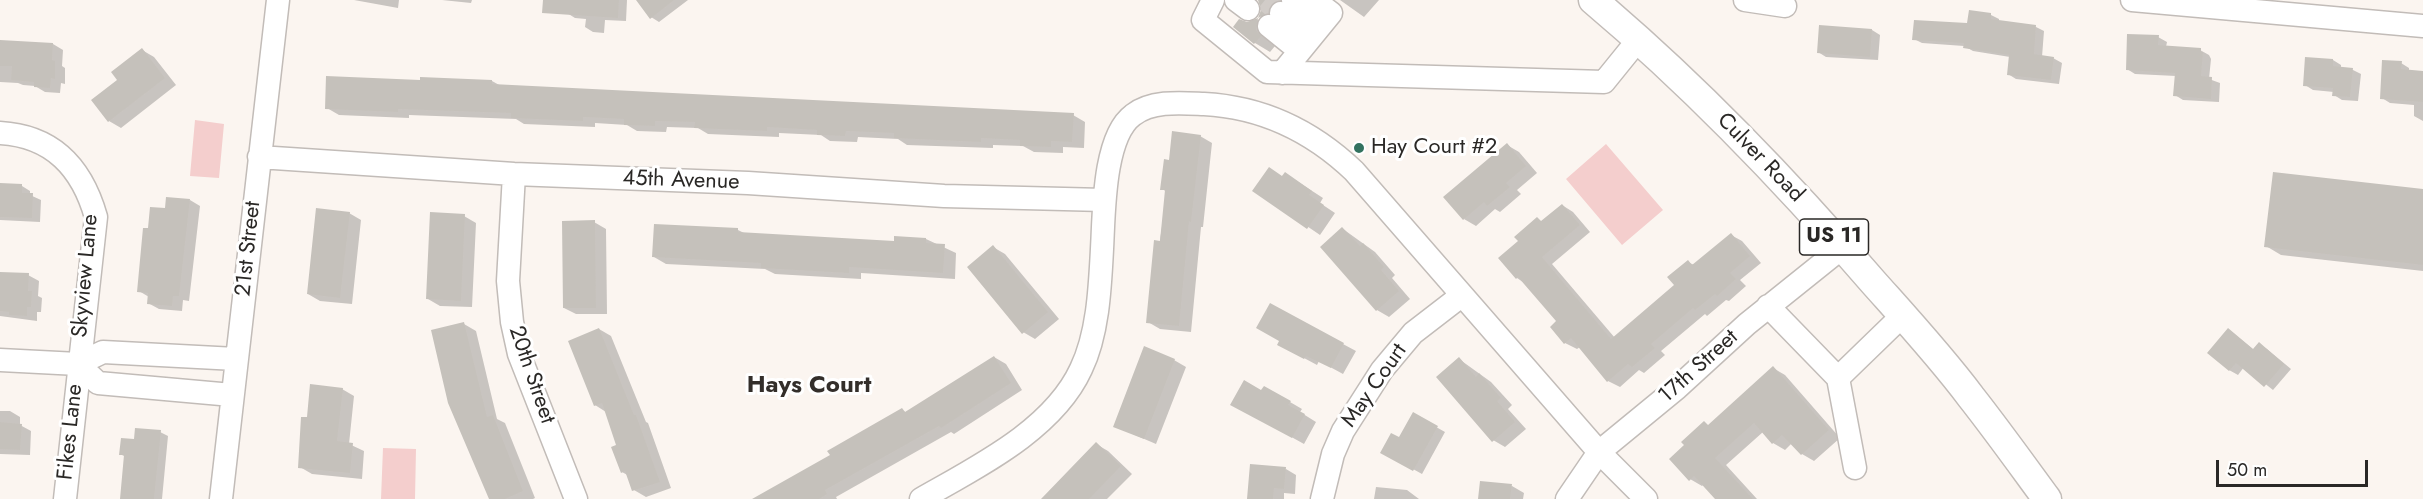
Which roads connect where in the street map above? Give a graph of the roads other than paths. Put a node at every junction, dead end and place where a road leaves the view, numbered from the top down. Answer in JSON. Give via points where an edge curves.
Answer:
{"nodes":[{"id":1,"x":278,"y":0,"type":"edge"},
{"id":2,"x":1213,"y":0,"type":"edge"},
{"id":3,"x":1314,"y":0,"type":"edge"},
{"id":4,"x":1593,"y":0,"type":"edge"},
{"id":5,"x":1745,"y":0,"type":"edge"},
{"id":6,"x":2132,"y":0,"type":"edge"},
{"id":7,"x":1785,"y":6,"type":"dead end"},
{"id":8,"x":2287,"y":7,"type":"edge"},
{"id":9,"x":1281,"y":13,"type":"edge"},
{"id":10,"x":2423,"y":26,"type":"edge"},
{"id":11,"x":1311,"y":38,"type":"junction"},
{"id":12,"x":1638,"y":40,"type":"junction"},
{"id":13,"x":1282,"y":73,"type":"junction"},
{"id":14,"x":0,"y":133,"type":"edge"},
{"id":15,"x":259,"y":157,"type":"junction"},
{"id":16,"x":514,"y":174,"type":"junction"},
{"id":17,"x":1104,"y":200,"type":"junction"},
{"id":18,"x":1843,"y":247,"type":"junction"},
{"id":19,"x":1461,"y":296,"type":"junction"},
{"id":20,"x":1768,"y":306,"type":"junction"},
{"id":21,"x":1903,"y":315,"type":"junction"},
{"id":22,"x":236,"y":359,"type":"junction"},
{"id":23,"x":0,"y":360,"type":"edge"},
{"id":24,"x":78,"y":364,"type":"junction"},
{"id":25,"x":1838,"y":378,"type":"junction"},
{"id":26,"x":232,"y":395,"type":"junction"},
{"id":27,"x":1599,"y":453,"type":"junction"},
{"id":28,"x":1855,"y":468,"type":"dead end"},
{"id":29,"x":65,"y":499,"type":"edge"},
{"id":30,"x":221,"y":499,"type":"edge"},
{"id":31,"x":576,"y":499,"type":"edge"},
{"id":32,"x":921,"y":499,"type":"edge"},
{"id":33,"x":1322,"y":499,"type":"edge"},
{"id":34,"x":1567,"y":499,"type":"edge"},
{"id":35,"x":1646,"y":499,"type":"edge"},
{"id":36,"x":2046,"y":499,"type":"edge"}],
"edges":[{"from":1,"to":15,"type":"street","name":"21st Street"},
{"from":2,"to":13,"type":"street","via":[[1203,20],[1267,72]]},
{"from":3,"to":11,"type":"street","via":[[1331,13]]},
{"from":4,"to":12,"type":"main road","name":"Culver Road","number":"US 11"},
{"from":5,"to":7,"type":"street"},
{"from":6,"to":8,"type":"street"},
{"from":8,"to":10,"type":"street"},
{"from":9,"to":11,"type":"street"},
{"from":9,"to":11,"type":"street"},
{"from":11,"to":13,"type":"street"},
{"from":12,"to":13,"type":"street","via":[[1604,82]]},
{"from":12,"to":18,"type":"main road","name":"Culver Road","number":"US 11","via":[[1761,156]]},
{"from":14,"to":24,"type":"street","name":"Skyview Lane","via":[[35,140],[62,155],[89,192],[96,217]]},
{"from":15,"to":16,"type":"street","name":"45th Avenue"},
{"from":15,"to":22,"type":"street","name":"21st Street"},
{"from":16,"to":17,"type":"street","name":"45th Avenue","via":[[944,196]]},
{"from":16,"to":31,"type":"street","name":"20th Street","via":[[508,281],[512,322],[519,354]]},
{"from":17,"to":19,"type":"street","via":[[1118,134],[1133,115],[1155,105],[1178,103],[1250,110],[1300,131],[1336,154]]},
{"from":17,"to":32,"type":"street","via":[[1090,346],[1069,391],[1036,426]]},
{"from":18,"to":20,"type":"street","name":"17th Street"},
{"from":18,"to":21,"type":"main road","name":"Culver Road","number":"US 11"},
{"from":19,"to":27,"type":"street"},
{"from":19,"to":33,"type":"street","name":"May Court","via":[[1413,333],[1382,370],[1343,431]]},
{"from":20,"to":25,"type":"street"},
{"from":20,"to":27,"type":"street","name":"17th Street"},
{"from":21,"to":25,"type":"street"},
{"from":21,"to":36,"type":"main road","name":"Culver Road","number":"US 11","via":[[1971,396]]},
{"from":22,"to":24,"type":"street","via":[[103,352]]},
{"from":22,"to":26,"type":"street","name":"21st Street"},
{"from":23,"to":24,"type":"street"},
{"from":24,"to":26,"type":"street","via":[[98,383]]},
{"from":24,"to":29,"type":"street","name":"Fikes Lane"},
{"from":25,"to":28,"type":"street"},
{"from":26,"to":30,"type":"street","name":"21st Street"},
{"from":27,"to":34,"type":"street","name":"17th Street"},
{"from":27,"to":35,"type":"street"}]}
